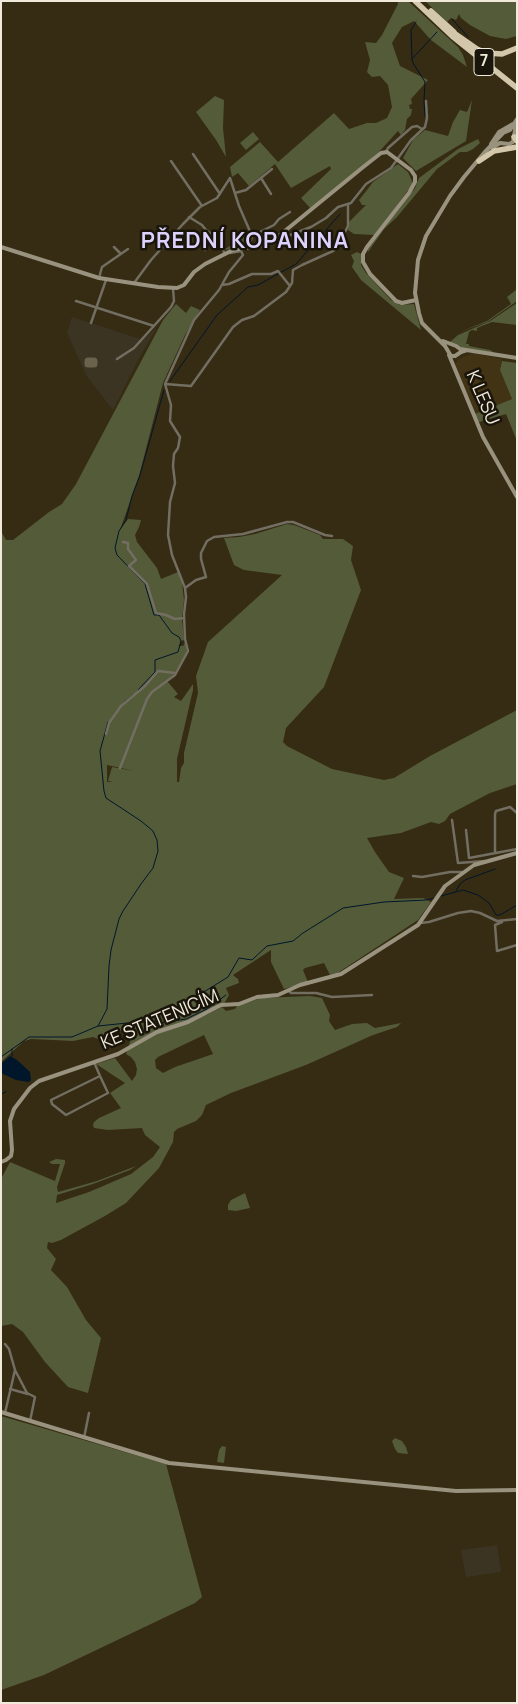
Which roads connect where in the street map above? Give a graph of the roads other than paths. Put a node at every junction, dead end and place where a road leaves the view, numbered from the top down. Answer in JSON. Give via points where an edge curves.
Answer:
{"nodes":[{"id":1,"x":415,"y":1,"type":"edge"},
{"id":2,"x":420,"y":1,"type":"edge"},
{"id":3,"x":454,"y":33,"type":"junction"},
{"id":4,"x":517,"y":48,"type":"edge"},
{"id":5,"x":517,"y":83,"type":"edge"},
{"id":6,"x":517,"y":88,"type":"edge"},
{"id":7,"x":426,"y":101,"type":"dead end"},
{"id":8,"x":516,"y":121,"type":"edge"},
{"id":9,"x":422,"y":130,"type":"junction"},
{"id":10,"x":505,"y":133,"type":"junction"},
{"id":11,"x":515,"y":141,"type":"edge"},
{"id":12,"x":507,"y":144,"type":"junction"},
{"id":13,"x":386,"y":152,"type":"junction"},
{"id":14,"x":193,"y":154,"type":"dead end"},
{"id":15,"x":484,"y":154,"type":"junction"},
{"id":16,"x":170,"y":161,"type":"dead end"},
{"id":17,"x":479,"y":161,"type":"junction"},
{"id":18,"x":272,"y":169,"type":"dead end"},
{"id":19,"x":262,"y":178,"type":"junction"},
{"id":20,"x":459,"y":183,"type":"junction"},
{"id":21,"x":235,"y":192,"type":"junction"},
{"id":22,"x":220,"y":194,"type":"junction"},
{"id":23,"x":271,"y":194,"type":"dead end"},
{"id":24,"x":348,"y":205,"type":"junction"},
{"id":25,"x":202,"y":206,"type":"junction"},
{"id":26,"x":290,"y":212,"type":"dead end"},
{"id":27,"x":189,"y":217,"type":"junction"},
{"id":28,"x":206,"y":230,"type":"junction"},
{"id":29,"x":210,"y":234,"type":"junction"},
{"id":30,"x":205,"y":235,"type":"junction"},
{"id":31,"x":252,"y":236,"type":"junction"},
{"id":32,"x":266,"y":244,"type":"junction"},
{"id":33,"x":249,"y":246,"type":"junction"},
{"id":34,"x":1,"y":247,"type":"edge"},
{"id":35,"x":114,"y":247,"type":"dead end"},
{"id":36,"x":128,"y":249,"type":"dead end"},
{"id":37,"x":205,"y":250,"type":"dead end"},
{"id":38,"x":121,"y":254,"type":"junction"},
{"id":39,"x":226,"y":254,"type":"junction"},
{"id":40,"x":99,"y":278,"type":"junction"},
{"id":41,"x":106,"y":280,"type":"junction"},
{"id":42,"x":134,"y":284,"type":"junction"},
{"id":43,"x":222,"y":285,"type":"junction"},
{"id":44,"x":290,"y":286,"type":"junction"},
{"id":45,"x":173,"y":288,"type":"junction"},
{"id":46,"x":416,"y":300,"type":"junction"},
{"id":47,"x":76,"y":302,"type":"dead end"},
{"id":48,"x":96,"y":308,"type":"junction"},
{"id":49,"x":91,"y":323,"type":"dead end"},
{"id":50,"x":154,"y":326,"type":"junction"},
{"id":51,"x":439,"y":339,"type":"junction"},
{"id":52,"x":456,"y":347,"type":"junction"},
{"id":53,"x":467,"y":350,"type":"junction"},
{"id":54,"x":448,"y":352,"type":"junction"},
{"id":55,"x":457,"y":355,"type":"junction"},
{"id":56,"x":517,"y":358,"type":"edge"},
{"id":57,"x":117,"y":359,"type":"dead end"},
{"id":58,"x":452,"y":362,"type":"junction"},
{"id":59,"x":165,"y":384,"type":"junction"},
{"id":60,"x":517,"y":497,"type":"edge"},
{"id":61,"x":332,"y":536,"type":"dead end"},
{"id":62,"x":123,"y":542,"type":"dead end"},
{"id":63,"x":185,"y":588,"type":"junction"},
{"id":64,"x":184,"y":618,"type":"junction"},
{"id":65,"x":175,"y":673,"type":"junction"},
{"id":66,"x":106,"y":734,"type":"dead end"},
{"id":67,"x":120,"y":768,"type":"dead end"},
{"id":68,"x":517,"y":813,"type":"edge"},
{"id":69,"x":452,"y":820,"type":"dead end"},
{"id":70,"x":466,"y":830,"type":"dead end"},
{"id":71,"x":517,"y":851,"type":"edge"},
{"id":72,"x":495,"y":852,"type":"junction"},
{"id":73,"x":485,"y":861,"type":"junction"},
{"id":74,"x":464,"y":873,"type":"junction"},
{"id":75,"x":413,"y":876,"type":"dead end"},
{"id":76,"x":517,"y":919,"type":"edge"},
{"id":77,"x":504,"y":921,"type":"junction"},
{"id":78,"x":421,"y":923,"type":"junction"},
{"id":79,"x":517,"y":945,"type":"edge"},
{"id":80,"x":289,"y":991,"type":"junction"},
{"id":81,"x":372,"y":995,"type":"dead end"},
{"id":82,"x":94,"y":1062,"type":"junction"},
{"id":83,"x":100,"y":1076,"type":"junction"},
{"id":84,"x":4,"y":1161,"type":"edge"},
{"id":85,"x":5,"y":1344,"type":"dead end"},
{"id":86,"x":15,"y":1370,"type":"junction"},
{"id":87,"x":10,"y":1389,"type":"junction"},
{"id":88,"x":28,"y":1394,"type":"junction"},
{"id":89,"x":3,"y":1413,"type":"edge"},
{"id":90,"x":89,"y":1413,"type":"dead end"},
{"id":91,"x":30,"y":1421,"type":"junction"},
{"id":92,"x":84,"y":1438,"type":"junction"},
{"id":93,"x":517,"y":1490,"type":"edge"}],
"edges":[{"from":1,"to":6,"type":"highway","number":"7","via":[[447,32]]},
{"from":2,"to":3,"type":"highway","number":"7"},
{"from":3,"to":4,"type":"highway","via":[[486,53],[502,54]]},
{"from":3,"to":5,"type":"highway","number":"7"},
{"from":7,"to":9,"type":"street","via":[[427,118]]},
{"from":8,"to":10,"type":"street"},
{"from":8,"to":11,"type":"street"},
{"from":8,"to":15,"type":"street","via":[[498,134]]},
{"from":9,"to":13,"type":"street","via":[[418,126],[412,127]]},
{"from":9,"to":24,"type":"street","via":[[391,168],[366,184]]},
{"from":10,"to":11,"type":"street"},
{"from":10,"to":12,"type":"street","via":[[502,139]]},
{"from":10,"to":15,"type":"street"},
{"from":11,"to":12,"type":"highway"},
{"from":11,"to":17,"type":"highway"},
{"from":12,"to":17,"type":"street","via":[[500,143]]},
{"from":13,"to":32,"type":"street"},
{"from":13,"to":46,"type":"street","via":[[415,176],[414,185],[364,252],[363,260],[365,267],[397,302]]},
{"from":14,"to":22,"type":"street"},
{"from":15,"to":20,"type":"street"},
{"from":16,"to":25,"type":"street"},
{"from":17,"to":20,"type":"street"},
{"from":18,"to":19,"type":"street"},
{"from":19,"to":21,"type":"street","via":[[246,190]]},
{"from":19,"to":23,"type":"street"},
{"from":20,"to":46,"type":"street","name":"K LESU","via":[[422,246],[416,272]]},
{"from":21,"to":22,"type":"street","via":[[230,178]]},
{"from":21,"to":31,"type":"street"},
{"from":22,"to":25,"type":"street"},
{"from":24,"to":32,"type":"street","via":[[338,207],[306,230]]},
{"from":24,"to":44,"type":"street","via":[[348,226],[338,246],[330,254],[293,270]]},
{"from":25,"to":27,"type":"street"},
{"from":26,"to":31,"type":"street"},
{"from":27,"to":28,"type":"street"},
{"from":27,"to":42,"type":"street","via":[[150,260]]},
{"from":28,"to":29,"type":"street"},
{"from":28,"to":30,"type":"street"},
{"from":29,"to":30,"type":"street"},
{"from":29,"to":39,"type":"street"},
{"from":30,"to":37,"type":"street","via":[[201,241]]},
{"from":31,"to":33,"type":"street"},
{"from":32,"to":33,"type":"street"},
{"from":33,"to":39,"type":"street"},
{"from":34,"to":40,"type":"street"},
{"from":35,"to":38,"type":"street"},
{"from":36,"to":38,"type":"street"},
{"from":38,"to":40,"type":"street","via":[[102,267]]},
{"from":39,"to":43,"type":"street","via":[[240,251],[243,254]]},
{"from":39,"to":45,"type":"street","via":[[199,268],[184,285]]},
{"from":40,"to":41,"type":"street"},
{"from":41,"to":42,"type":"street"},
{"from":41,"to":48,"type":"street"},
{"from":42,"to":45,"type":"street"},
{"from":43,"to":44,"type":"street","via":[[252,274],[280,273]]},
{"from":43,"to":59,"type":"street","via":[[194,320]]},
{"from":44,"to":59,"type":"street","via":[[254,316],[233,327],[191,386]]},
{"from":45,"to":50,"type":"street","via":[[173,305]]},
{"from":46,"to":51,"type":"street","name":"K LESU","via":[[422,323]]},
{"from":47,"to":48,"type":"street"},
{"from":48,"to":49,"type":"street"},
{"from":48,"to":50,"type":"street"},
{"from":50,"to":57,"type":"street","via":[[134,348]]},
{"from":51,"to":52,"type":"street"},
{"from":51,"to":54,"type":"street","name":"K LESU"},
{"from":52,"to":53,"type":"street"},
{"from":52,"to":54,"type":"street","via":[[450,347]]},
{"from":52,"to":55,"type":"street"},
{"from":53,"to":55,"type":"street"},
{"from":53,"to":56,"type":"street"},
{"from":54,"to":55,"type":"street"},
{"from":54,"to":58,"type":"street","name":"K LESU"},
{"from":55,"to":58,"type":"street"},
{"from":58,"to":60,"type":"street","name":"K LESU","via":[[483,437]]},
{"from":59,"to":63,"type":"street","via":[[171,405],[170,421],[180,437],[174,454],[175,483],[170,502],[168,542]]},
{"from":61,"to":63,"type":"street","via":[[286,522],[243,534],[214,537],[207,541],[201,553],[206,578]]},
{"from":62,"to":64,"type":"street","via":[[128,543],[128,549],[136,560],[129,566],[147,584],[156,612],[175,619]]},
{"from":63,"to":64,"type":"street"},
{"from":64,"to":65,"type":"street","via":[[188,651]]},
{"from":65,"to":66,"type":"street","via":[[158,670],[121,706],[109,723]]},
{"from":65,"to":67,"type":"street","via":[[147,699]]},
{"from":68,"to":72,"type":"street","via":[[510,807],[496,812]]},
{"from":69,"to":73,"type":"street","via":[[458,863]]},
{"from":70,"to":72,"type":"street","via":[[469,858]]},
{"from":71,"to":72,"type":"street"},
{"from":71,"to":73,"type":"street","name":"KE STATENICÍM"},
{"from":73,"to":74,"type":"street","name":"KE STATENICÍM"},
{"from":74,"to":75,"type":"street","via":[[450,872],[422,878]]},
{"from":74,"to":78,"type":"street","name":"KE STATENICÍM","via":[[445,886]]},
{"from":76,"to":77,"type":"street"},
{"from":77,"to":78,"type":"street","via":[[471,911]]},
{"from":77,"to":79,"type":"street","via":[[496,925],[498,951]]},
{"from":78,"to":80,"type":"street","name":"KE STATENICÍM","via":[[341,974]]},
{"from":80,"to":81,"type":"street","via":[[334,997]]},
{"from":80,"to":82,"type":"street","name":"KE STATENICÍM","via":[[240,1004],[221,1005],[188,1022],[157,1032],[118,1054]]},
{"from":82,"to":83,"type":"street"},
{"from":82,"to":84,"type":"street","name":"KE STATENICÍM","via":[[39,1081],[30,1088],[11,1117],[12,1150],[11,1156]]},
{"from":83,"to":83,"type":"street","via":[[51,1100],[52,1104],[66,1114],[108,1093]]},
{"from":85,"to":86,"type":"street"},
{"from":86,"to":87,"type":"street"},
{"from":86,"to":88,"type":"street"},
{"from":87,"to":88,"type":"street"},
{"from":87,"to":89,"type":"street"},
{"from":88,"to":91,"type":"street","via":[[35,1397]]},
{"from":89,"to":91,"type":"street"},
{"from":90,"to":92,"type":"street"},
{"from":91,"to":92,"type":"street"},
{"from":92,"to":93,"type":"street","via":[[169,1463],[456,1490]]}]}
